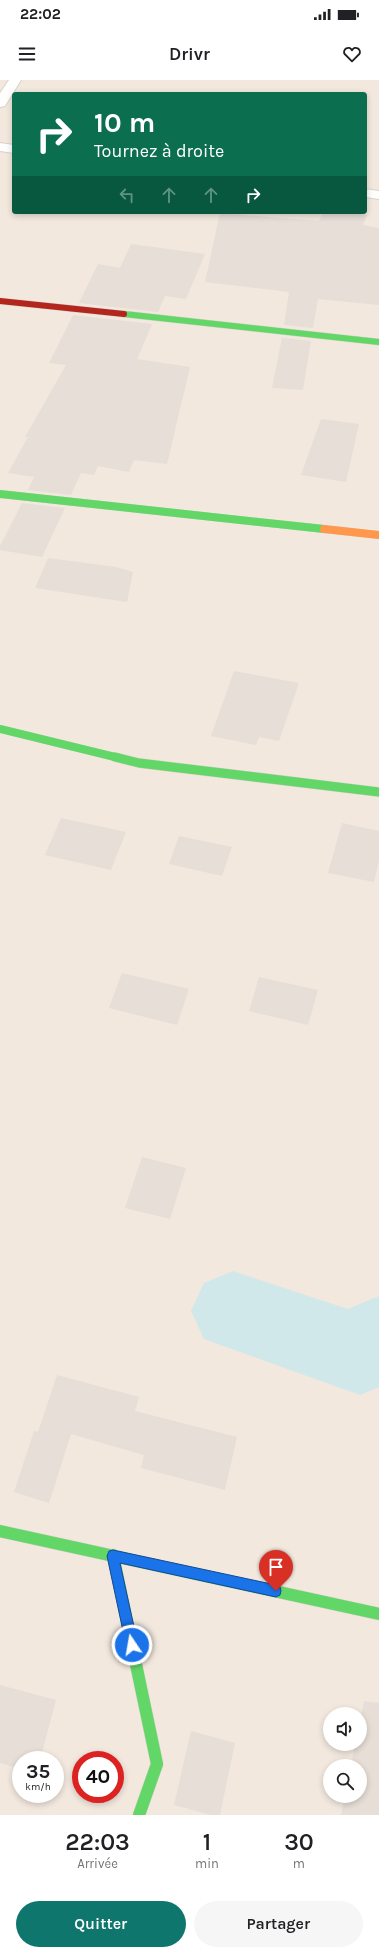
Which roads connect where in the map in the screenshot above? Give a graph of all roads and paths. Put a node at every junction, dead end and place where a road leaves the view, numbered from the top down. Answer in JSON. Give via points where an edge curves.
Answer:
{"nodes":[{"id":1,"x":15,"y":80,"type":"edge"},
{"id":2,"x":0,"y":103,"type":"edge"},
{"id":3,"x":0,"y":148,"type":"edge"},
{"id":4,"x":12,"y":149,"type":"edge"},
{"id":5,"x":367,"y":193,"type":"edge"},
{"id":6,"x":379,"y":195,"type":"edge"},
{"id":7,"x":0,"y":301,"type":"edge"},
{"id":8,"x":379,"y":342,"type":"edge"},
{"id":9,"x":0,"y":494,"type":"edge"},
{"id":10,"x":379,"y":534,"type":"edge"},
{"id":11,"x":0,"y":729,"type":"edge"},
{"id":12,"x":379,"y":792,"type":"edge"},
{"id":13,"x":0,"y":1531,"type":"edge"},
{"id":14,"x":113,"y":1556,"type":"junction"},
{"id":15,"x":379,"y":1614,"type":"edge"},
{"id":16,"x":139,"y":1815,"type":"edge"}],
"edges":[{"from":1,"to":2,"type":"street"},
{"from":3,"to":4,"type":"street"},
{"from":5,"to":6,"type":"street"},
{"from":7,"to":8,"type":"street"},
{"from":9,"to":10,"type":"street"},
{"from":11,"to":12,"type":"street","via":[[139,763]]},
{"from":13,"to":14,"type":"street"},
{"from":14,"to":15,"type":"street"},
{"from":14,"to":16,"type":"street","via":[[157,1764]]}]}
